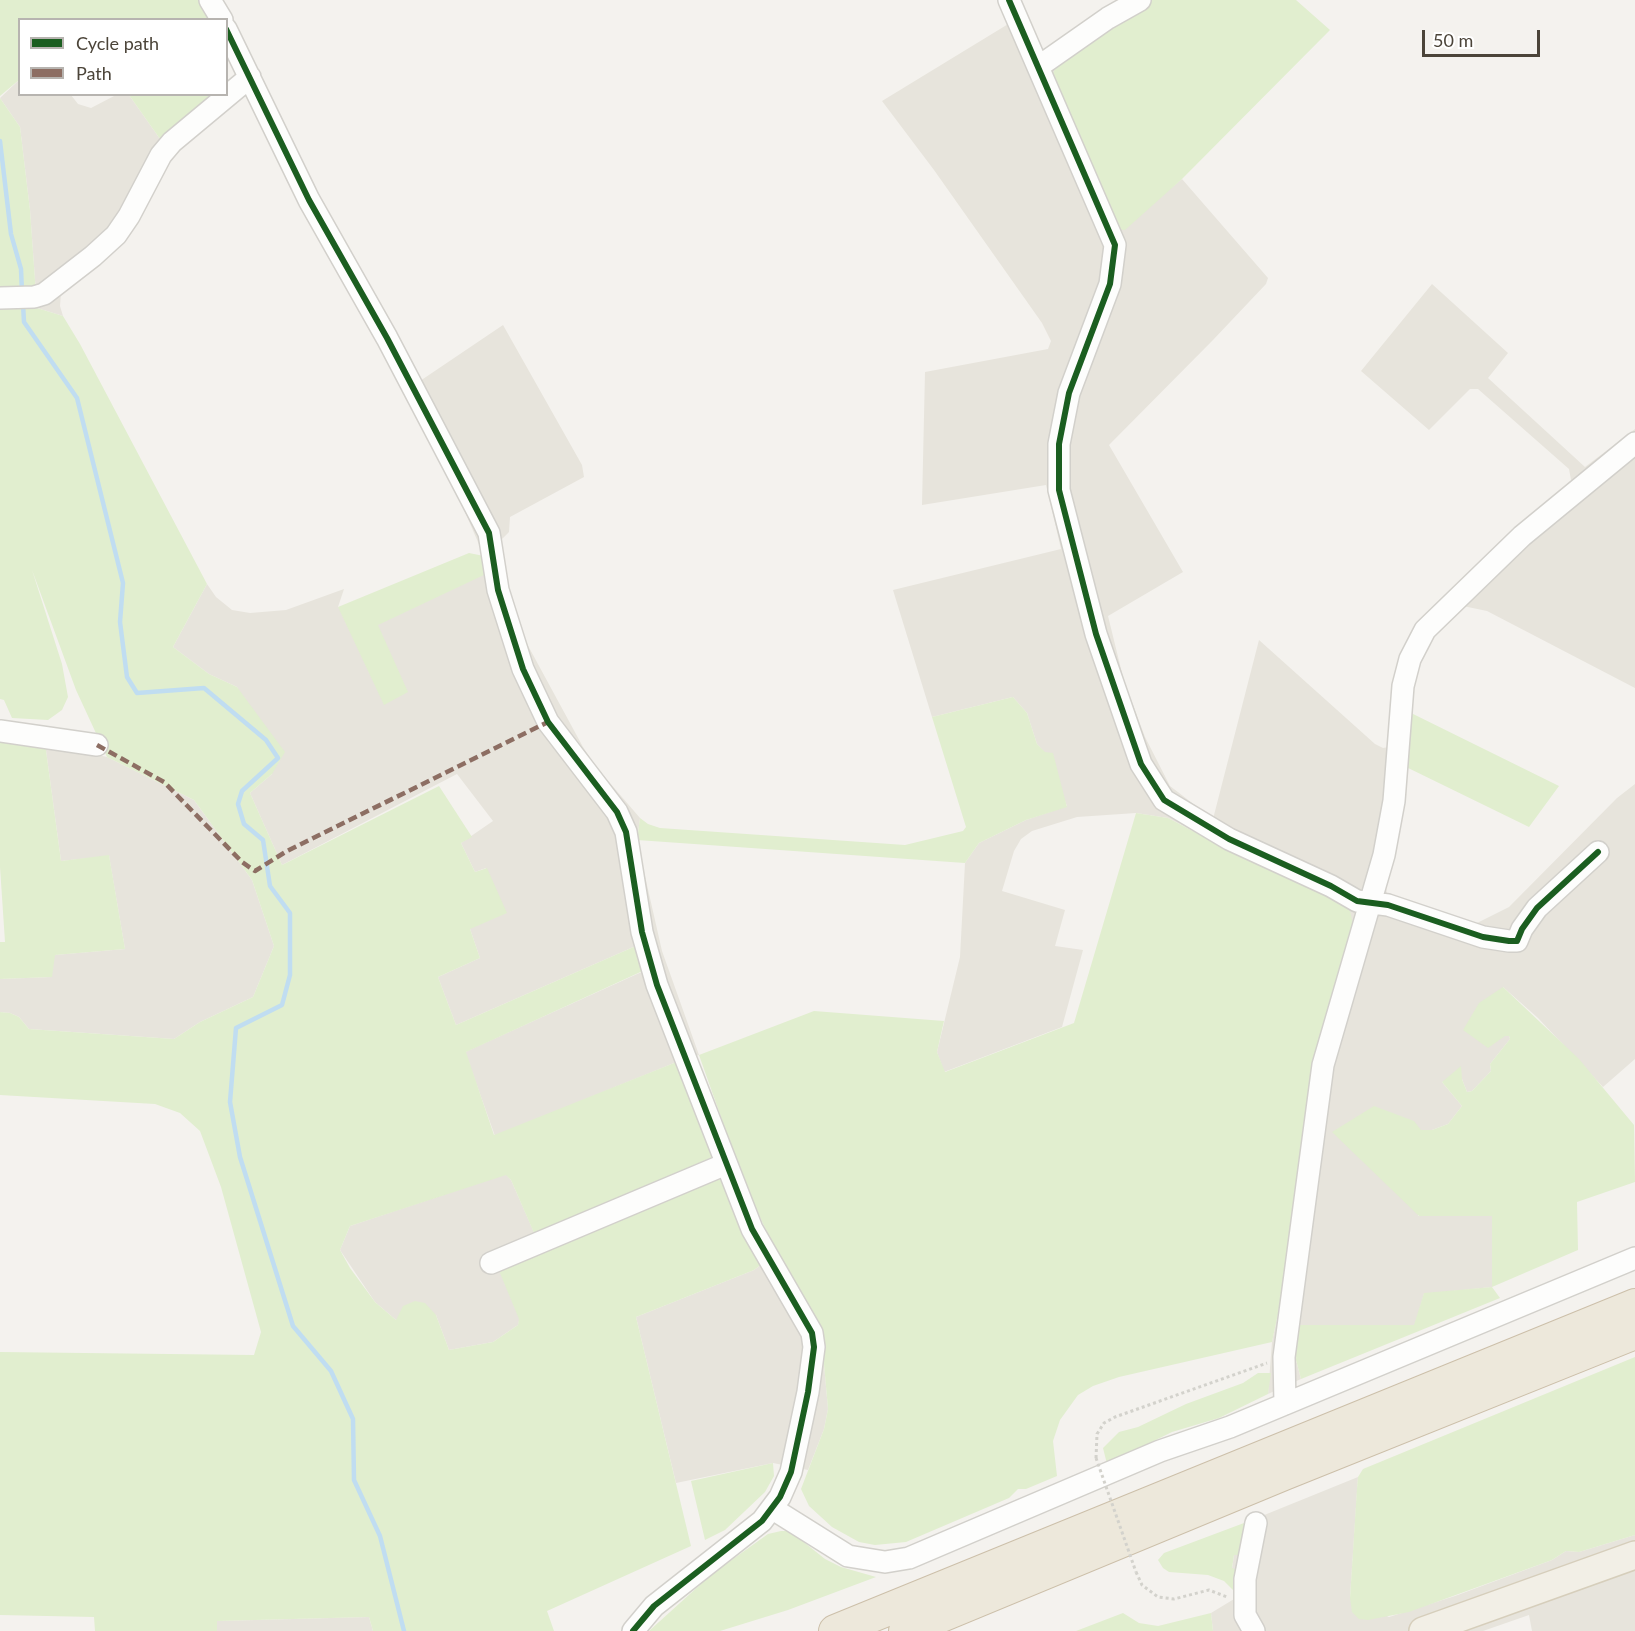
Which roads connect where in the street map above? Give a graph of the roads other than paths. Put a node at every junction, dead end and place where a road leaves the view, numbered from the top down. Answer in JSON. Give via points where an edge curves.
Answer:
{"nodes":[{"id":1,"x":210,"y":0,"type":"edge"},
{"id":2,"x":1009,"y":0,"type":"edge"},
{"id":3,"x":1140,"y":0,"type":"edge"},
{"id":4,"x":221,"y":18,"type":"edge"},
{"id":5,"x":228,"y":33,"type":"edge"},
{"id":6,"x":1038,"y":67,"type":"junction"},
{"id":7,"x":250,"y":77,"type":"junction"},
{"id":8,"x":228,"y":95,"type":"edge"},
{"id":9,"x":227,"y":96,"type":"edge"},
{"id":10,"x":5,"y":298,"type":"edge"},
{"id":11,"x":1635,"y":443,"type":"edge"},
{"id":12,"x":0,"y":731,"type":"edge"},
{"id":13,"x":97,"y":745,"type":"dead end"},
{"id":14,"x":1598,"y":852,"type":"dead end"},
{"id":15,"x":1369,"y":902,"type":"junction"},
{"id":16,"x":726,"y":1164,"type":"junction"},
{"id":17,"x":1635,"y":1258,"type":"edge"},
{"id":18,"x":490,"y":1263,"type":"dead end"},
{"id":19,"x":1635,"y":1305,"type":"edge"},
{"id":20,"x":1635,"y":1333,"type":"edge"},
{"id":21,"x":1285,"y":1404,"type":"junction"},
{"id":22,"x":773,"y":1509,"type":"junction"},
{"id":23,"x":1256,"y":1523,"type":"dead end"},
{"id":24,"x":1635,"y":1555,"type":"edge"},
{"id":25,"x":1250,"y":1623,"type":"edge"},
{"id":26,"x":633,"y":1631,"type":"edge"},
{"id":27,"x":835,"y":1631,"type":"edge"},
{"id":28,"x":905,"y":1631,"type":"edge"},
{"id":29,"x":1423,"y":1631,"type":"edge"}],
"edges":[{"from":1,"to":4,"type":"street"},
{"from":2,"to":6,"type":"street"},
{"from":3,"to":6,"type":"street"},
{"from":5,"to":7,"type":"street"},
{"from":6,"to":15,"type":"street","via":[[1115,245],[1110,285],[1069,393],[1059,444],[1059,490],[1096,634],[1141,764],[1164,800],[1229,838],[1357,901]]},
{"from":7,"to":8,"type":"street"},
{"from":7,"to":16,"type":"street","via":[[309,200],[489,533],[498,590],[523,669],[548,722],[617,812],[626,832],[642,932],[657,985]]},
{"from":9,"to":10,"type":"street","via":[[161,155],[116,235],[44,294]]},
{"from":11,"to":15,"type":"street","via":[[1522,536],[1425,630],[1410,659],[1403,686],[1394,801],[1384,855]]},
{"from":12,"to":13,"type":"street"},
{"from":14,"to":15,"type":"street","via":[[1537,908],[1517,941],[1482,937],[1403,909]]},
{"from":15,"to":21,"type":"street","via":[[1323,1065],[1284,1357]]},
{"from":16,"to":18,"type":"street"},
{"from":16,"to":22,"type":"street","via":[[752,1230],[813,1333],[808,1392],[791,1472]]},
{"from":17,"to":21,"type":"street"},
{"from":19,"to":27,"type":"highway"},
{"from":20,"to":28,"type":"highway"},
{"from":21,"to":22,"type":"street","via":[[893,1561],[866,1561],[837,1552]]},
{"from":22,"to":26,"type":"street","via":[[750,1532],[654,1606]]},
{"from":23,"to":25,"type":"street","via":[[1245,1579]]},
{"from":24,"to":29,"type":"main road"}]}
